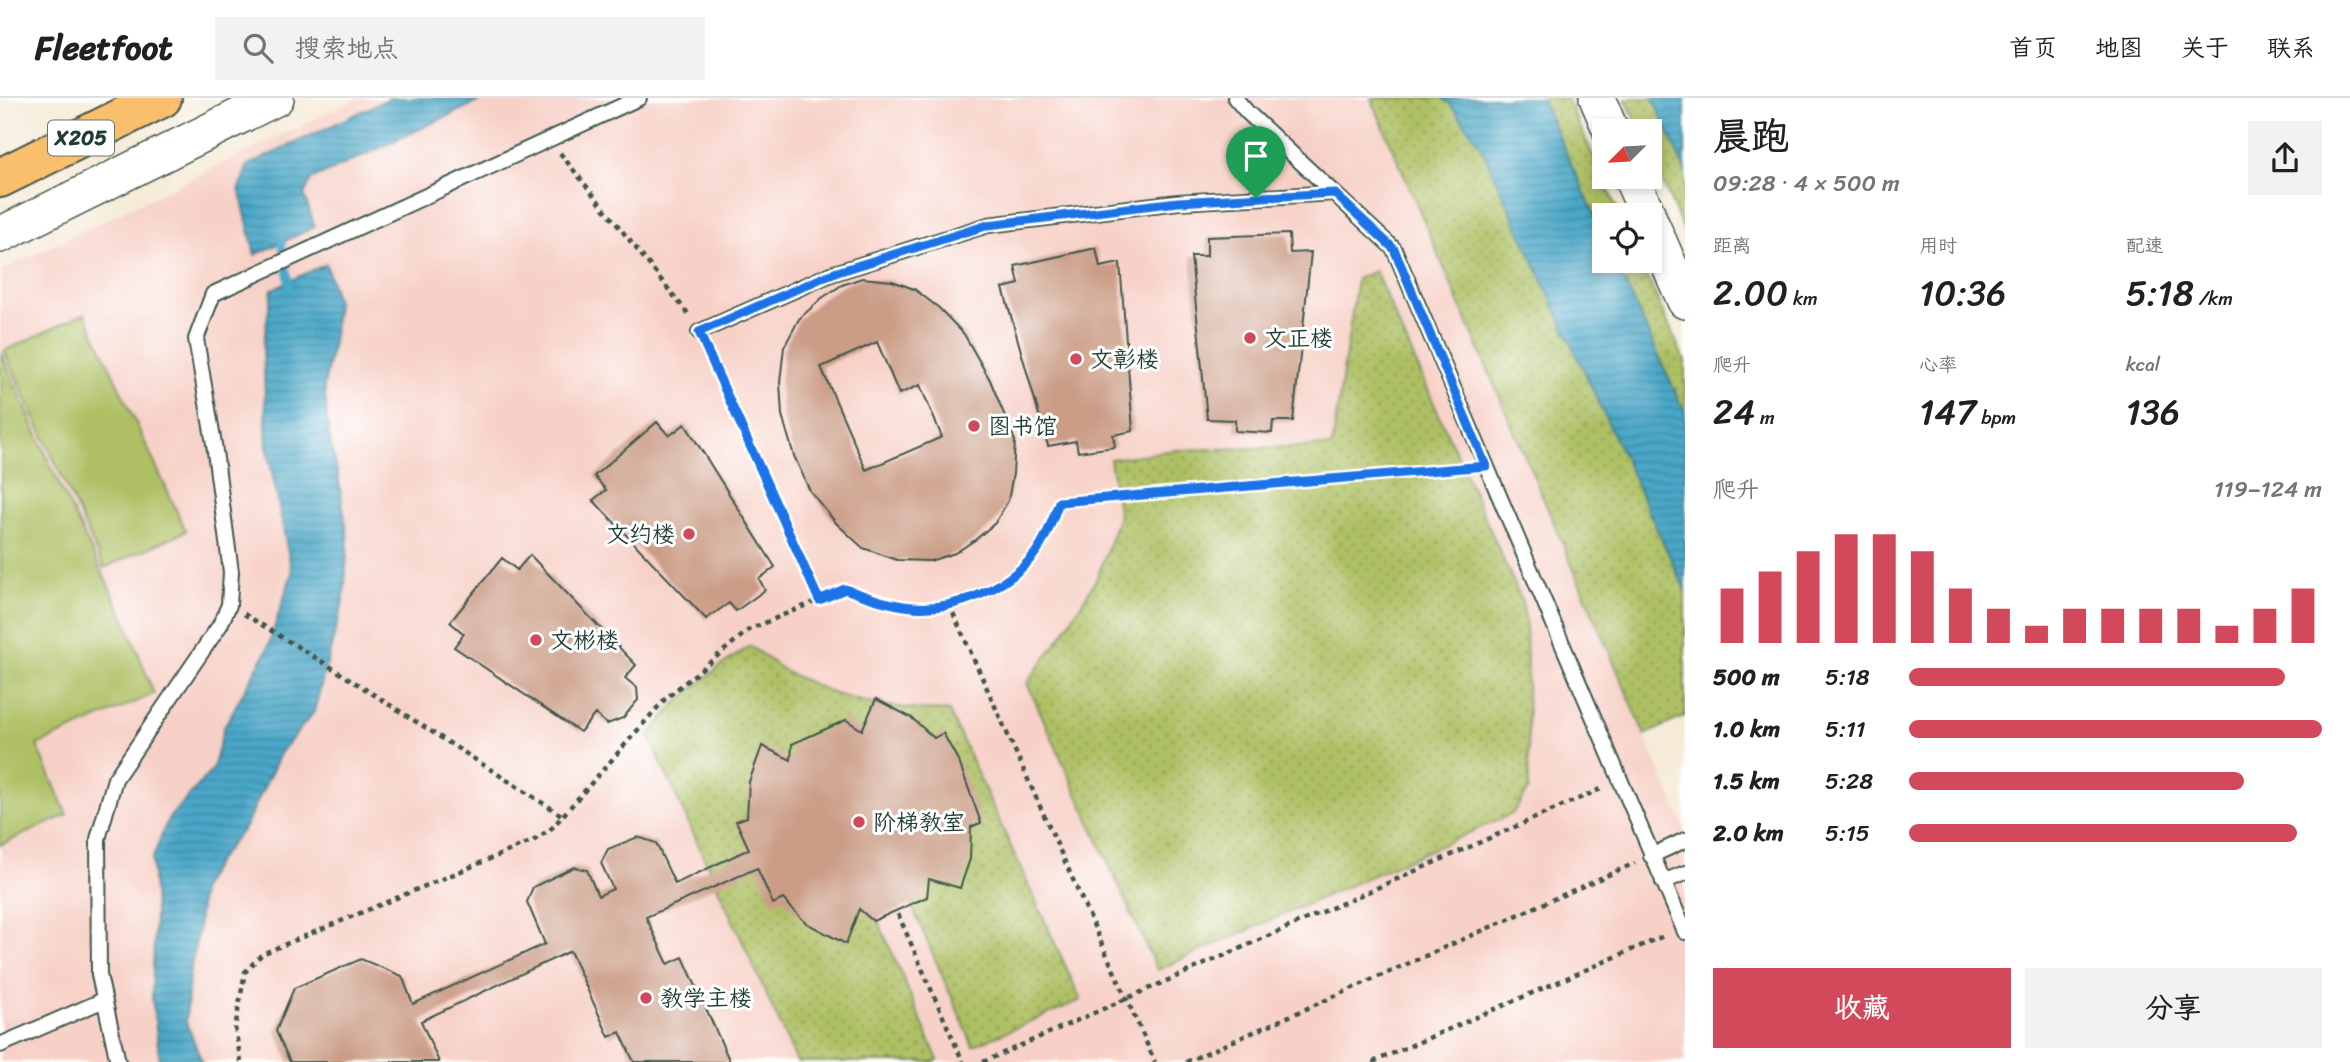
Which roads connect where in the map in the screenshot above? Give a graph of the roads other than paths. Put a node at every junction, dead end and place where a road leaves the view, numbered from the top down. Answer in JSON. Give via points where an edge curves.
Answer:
{"nodes":[{"id":1,"x":162,"y":98,"type":"edge"},
{"id":2,"x":276,"y":98,"type":"edge"},
{"id":3,"x":639,"y":98,"type":"edge"},
{"id":4,"x":1235,"y":98,"type":"edge"},
{"id":5,"x":1597,"y":98,"type":"edge"},
{"id":6,"x":1606,"y":119,"type":"edge"},
{"id":7,"x":0,"y":178,"type":"edge"},
{"id":8,"x":1334,"y":193,"type":"junction"},
{"id":9,"x":0,"y":236,"type":"edge"},
{"id":10,"x":1662,"y":248,"type":"edge"},
{"id":11,"x":1685,"y":301,"type":"edge"},
{"id":12,"x":699,"y":332,"type":"road end"},
{"id":13,"x":1685,"y":840,"type":"edge"},
{"id":14,"x":1651,"y":856,"type":"junction"},
{"id":15,"x":1685,"y":873,"type":"edge"},
{"id":16,"x":1663,"y":882,"type":"junction"},
{"id":17,"x":1684,"y":930,"type":"edge"},
{"id":18,"x":104,"y":1000,"type":"junction"},
{"id":19,"x":0,"y":1045,"type":"edge"},
{"id":20,"x":118,"y":1062,"type":"edge"}],
"edges":[{"from":1,"to":7,"type":"main road","number":"X205"},
{"from":2,"to":9,"type":"street"},
{"from":3,"to":18,"type":"lane","via":[[213,294],[197,339],[231,572],[229,605],[115,779],[98,839],[99,975]]},
{"from":4,"to":8,"type":"lane"},
{"from":5,"to":6,"type":"street"},
{"from":8,"to":12,"type":"lane","via":[[1178,202],[988,225],[831,274]]},
{"from":8,"to":14,"type":"lane","via":[[1394,249]]},
{"from":10,"to":11,"type":"street"},
{"from":13,"to":14,"type":"lane"},
{"from":14,"to":16,"type":"lane"},
{"from":15,"to":16,"type":"lane"},
{"from":16,"to":17,"type":"lane"},
{"from":18,"to":19,"type":"lane"},
{"from":18,"to":20,"type":"lane"}]}
